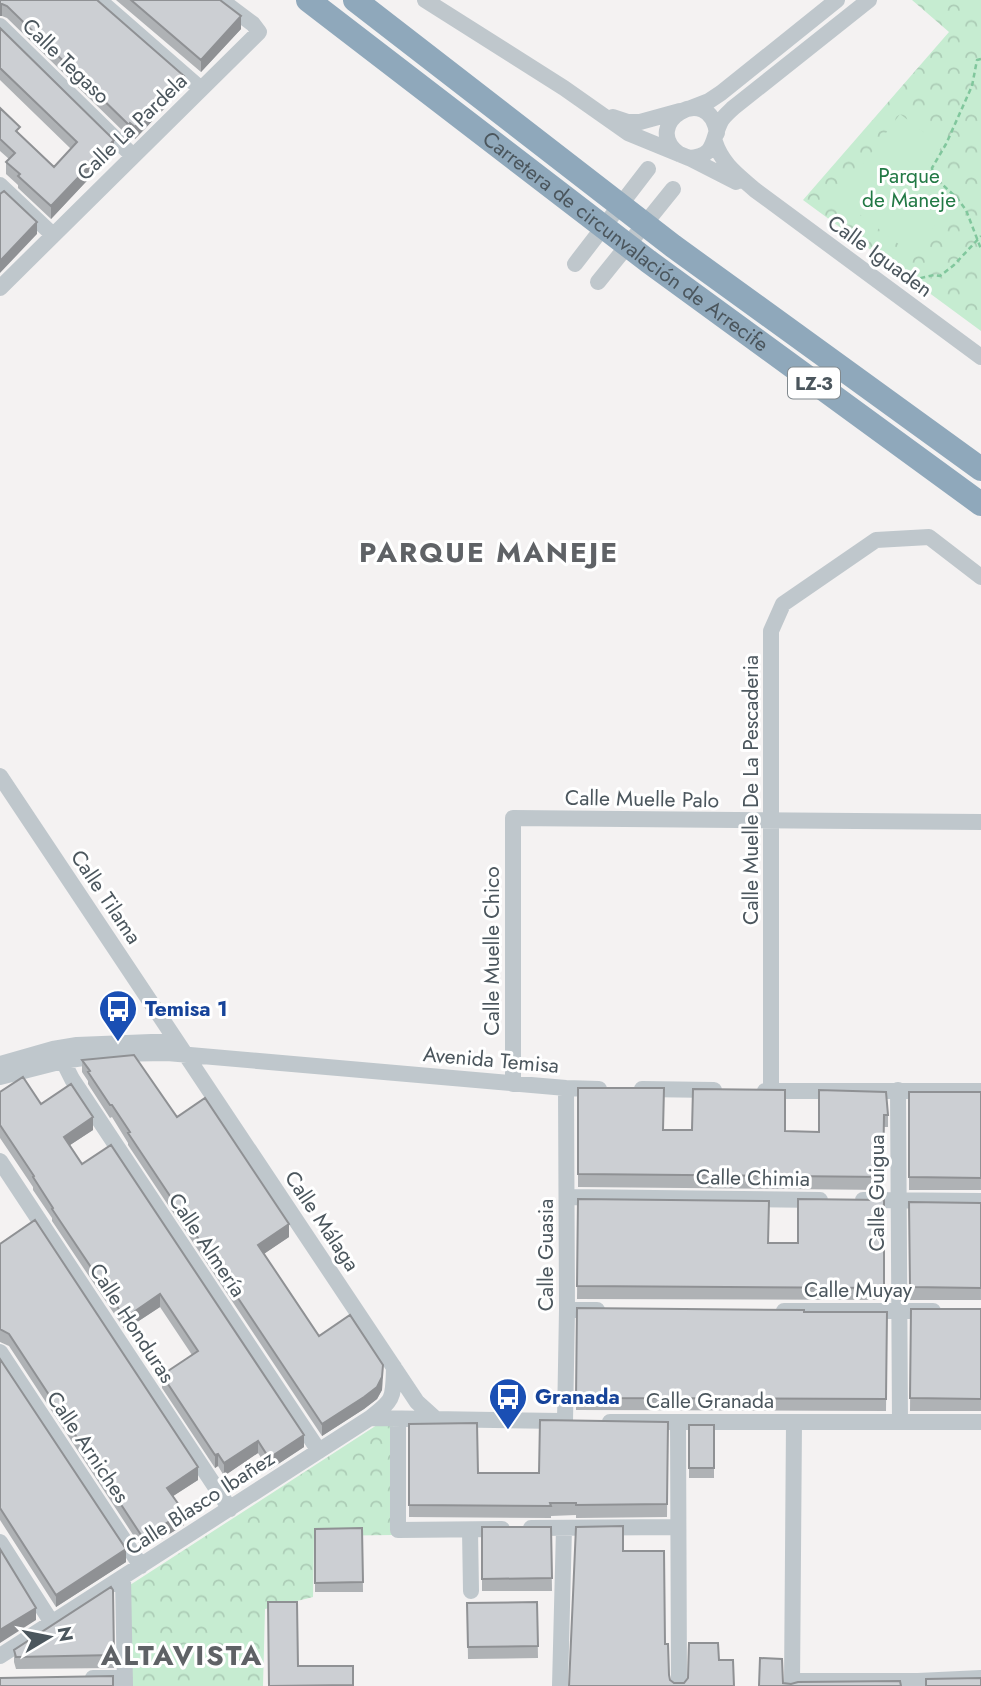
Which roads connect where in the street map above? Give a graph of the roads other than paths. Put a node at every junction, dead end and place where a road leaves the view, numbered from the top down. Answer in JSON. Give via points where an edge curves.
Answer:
{"nodes":[{"id":1,"x":99,"y":0,"type":"edge"},
{"id":2,"x":221,"y":0,"type":"edge"},
{"id":3,"x":308,"y":0,"type":"edge"},
{"id":4,"x":355,"y":0,"type":"edge"},
{"id":5,"x":425,"y":0,"type":"edge"},
{"id":6,"x":837,"y":0,"type":"edge"},
{"id":7,"x":869,"y":0,"type":"edge"},
{"id":8,"x":0,"y":26,"type":"edge"},
{"id":9,"x":201,"y":89,"type":"junction"},
{"id":10,"x":686,"y":109,"type":"junction"},
{"id":11,"x":601,"y":113,"type":"junction"},
{"id":12,"x":716,"y":138,"type":"junction"},
{"id":13,"x":133,"y":156,"type":"junction"},
{"id":14,"x":685,"y":157,"type":"junction"},
{"id":15,"x":648,"y":169,"type":"dead end"},
{"id":16,"x":0,"y":185,"type":"edge"},
{"id":17,"x":673,"y":189,"type":"dead end"},
{"id":18,"x":755,"y":190,"type":"junction"},
{"id":19,"x":53,"y":235,"type":"junction"},
{"id":20,"x":575,"y":264,"type":"dead end"},
{"id":21,"x":598,"y":282,"type":"dead end"},
{"id":22,"x":1,"y":286,"type":"edge"},
{"id":23,"x":981,"y":357,"type":"edge"},
{"id":24,"x":981,"y":469,"type":"edge"},
{"id":25,"x":981,"y":504,"type":"edge"},
{"id":26,"x":981,"y":577,"type":"edge"},
{"id":27,"x":0,"y":776,"type":"edge"},
{"id":28,"x":513,"y":818,"type":"joint"},
{"id":29,"x":772,"y":821,"type":"junction"},
{"id":30,"x":981,"y":822,"type":"edge"},
{"id":31,"x":181,"y":1047,"type":"junction"},
{"id":32,"x":63,"y":1061,"type":"junction"},
{"id":33,"x":0,"y":1064,"type":"edge"},
{"id":34,"x":0,"y":1077,"type":"edge"},
{"id":35,"x":513,"y":1084,"type":"junction"},
{"id":36,"x":566,"y":1088,"type":"junction"},
{"id":37,"x":898,"y":1090,"type":"junction"},
{"id":38,"x":771,"y":1091,"type":"junction"},
{"id":39,"x":981,"y":1091,"type":"edge"},
{"id":40,"x":2,"y":1169,"type":"edge"},
{"id":41,"x":567,"y":1198,"type":"junction"},
{"id":42,"x":898,"y":1201,"type":"junction"},
{"id":43,"x":981,"y":1201,"type":"edge"},
{"id":44,"x":567,"y":1310,"type":"junction"},
{"id":45,"x":608,"y":1310,"type":"edge"},
{"id":46,"x":774,"y":1311,"type":"edge"},
{"id":47,"x":898,"y":1311,"type":"junction"},
{"id":48,"x":953,"y":1311,"type":"edge"},
{"id":49,"x":0,"y":1352,"type":"edge"},
{"id":50,"x":394,"y":1367,"type":"junction"},
{"id":51,"x":370,"y":1418,"type":"junction"},
{"id":52,"x":398,"y":1419,"type":"junction"},
{"id":53,"x":438,"y":1421,"type":"junction"},
{"id":54,"x":578,"y":1422,"type":"junction"},
{"id":55,"x":678,"y":1422,"type":"junction"},
{"id":56,"x":794,"y":1422,"type":"junction"},
{"id":57,"x":900,"y":1422,"type":"junction"},
{"id":58,"x":981,"y":1422,"type":"edge"},
{"id":59,"x":318,"y":1451,"type":"junction"},
{"id":60,"x":230,"y":1509,"type":"junction"},
{"id":61,"x":678,"y":1527,"type":"junction"},
{"id":62,"x":564,"y":1528,"type":"junction"},
{"id":63,"x":470,"y":1530,"type":"junction"},
{"id":64,"x":0,"y":1542,"type":"edge"},
{"id":65,"x":141,"y":1566,"type":"junction"},
{"id":66,"x":123,"y":1577,"type":"junction"},
{"id":67,"x":471,"y":1591,"type":"dead end"},
{"id":68,"x":52,"y":1623,"type":"junction"},
{"id":69,"x":0,"y":1656,"type":"edge"},
{"id":70,"x":981,"y":1678,"type":"edge"},
{"id":71,"x":83,"y":1679,"type":"edge"},
{"id":72,"x":125,"y":1682,"type":"edge"},
{"id":73,"x":792,"y":1684,"type":"edge"},
{"id":74,"x":918,"y":1684,"type":"edge"},
{"id":75,"x":560,"y":1686,"type":"edge"},
{"id":76,"x":679,"y":1686,"type":"edge"}],
"edges":[{"from":1,"to":9,"type":"street"},
{"from":2,"to":9,"type":"street","name":"Calle La Pardela","via":[[258,32]]},
{"from":3,"to":25,"type":"highway","name":"Carretera de circunvalación de Arrecife","number":"LZ-3","via":[[648,261]]},
{"from":4,"to":24,"type":"highway","name":"Carretera de circunvalación de Arrecife","number":"LZ-3","via":[[673,246]]},
{"from":5,"to":11,"type":"street"},
{"from":6,"to":10,"type":"street","via":[[721,93]]},
{"from":7,"to":12,"type":"street","via":[[733,108],[722,119]]},
{"from":8,"to":13,"type":"street","name":"Calle Tegaso"},
{"from":9,"to":13,"type":"street","name":"Calle La Pardela"},
{"from":10,"to":11,"type":"street","via":[[640,122]]},
{"from":10,"to":12,"type":"street","via":[[699,109],[712,118]]},
{"from":10,"to":14,"type":"street","via":[[674,115],[667,129],[670,144]]},
{"from":11,"to":14,"type":"street","name":"Calle Iguaden","via":[[628,133]]},
{"from":12,"to":14,"type":"street","via":[[705,154]]},
{"from":12,"to":18,"type":"street","name":"Calle Iguaden","via":[[729,167]]},
{"from":13,"to":19,"type":"street","name":"Calle La Pardela"},
{"from":14,"to":18,"type":"street","name":"Calle Iguaden"},
{"from":15,"to":20,"type":"street"},
{"from":16,"to":19,"type":"street"},
{"from":17,"to":21,"type":"street"},
{"from":18,"to":23,"type":"street","name":"Calle Iguaden"},
{"from":19,"to":22,"type":"street","name":"Calle La Pardela"},
{"from":26,"to":29,"type":"street","name":"Calle Muelle De La Pescaderia","via":[[929,537],[876,540],[783,604],[772,631]]},
{"from":27,"to":31,"type":"street","name":"Calle Tilama"},
{"from":28,"to":29,"type":"street","name":"Calle Muelle Palo"},
{"from":28,"to":35,"type":"street","name":"Calle Muelle Chico"},
{"from":29,"to":30,"type":"street","name":"Calle Muelle Palo"},
{"from":29,"to":38,"type":"street","name":"Calle Muelle De La Pescaderia"},
{"from":31,"to":32,"type":"street","name":"Avenida Temisa"},
{"from":31,"to":33,"type":"street","name":"Avenida Temisa","via":[[77,1045]]},
{"from":31,"to":35,"type":"street","name":"Avenida Temisa"},
{"from":31,"to":50,"type":"street","name":"Calle Málaga"},
{"from":32,"to":34,"type":"street","name":"Avenida Temisa"},
{"from":32,"to":59,"type":"street","name":"Calle Almería"},
{"from":35,"to":36,"type":"street","name":"Avenida Temisa"},
{"from":36,"to":38,"type":"street","name":"Avenida Temisa"},
{"from":36,"to":41,"type":"street","name":"Calle Guasia"},
{"from":37,"to":38,"type":"street","name":"Avenida Temisa"},
{"from":37,"to":39,"type":"street","name":"Avenida Temisa"},
{"from":37,"to":42,"type":"street","name":"Calle Guigua"},
{"from":40,"to":60,"type":"street","name":"Calle Honduras"},
{"from":41,"to":42,"type":"street","name":"Calle Chimia"},
{"from":41,"to":44,"type":"street","name":"Calle Guasia"},
{"from":42,"to":43,"type":"street","name":"Calle Chimia"},
{"from":42,"to":47,"type":"street","name":"Calle Guigua"},
{"from":44,"to":45,"type":"street"},
{"from":44,"to":54,"type":"street","name":"Calle Guasia"},
{"from":46,"to":47,"type":"street","name":"Calle Muyay"},
{"from":47,"to":48,"type":"street","name":"Calle Muyay"},
{"from":47,"to":57,"type":"street","name":"Calle Guigua"},
{"from":49,"to":65,"type":"street","name":"Calle Arniches"},
{"from":50,"to":51,"type":"street","name":"Calle Blasco Ibañez","via":[[393,1396]]},
{"from":50,"to":53,"type":"street","name":"Calle Málaga","via":[[417,1402]]},
{"from":51,"to":52,"type":"street","name":"Calle Granada"},
{"from":51,"to":59,"type":"street","name":"Calle Blasco Ibañez"},
{"from":52,"to":53,"type":"street","name":"Calle Granada"},
{"from":52,"to":63,"type":"street","via":[[398,1530]]},
{"from":53,"to":54,"type":"street","name":"Calle Granada"},
{"from":54,"to":55,"type":"street","name":"Calle Granada"},
{"from":55,"to":56,"type":"street","name":"Calle Granada"},
{"from":55,"to":61,"type":"street"},
{"from":56,"to":57,"type":"street","name":"Calle Granada"},
{"from":56,"to":73,"type":"street"},
{"from":57,"to":58,"type":"street","name":"Calle Granada"},
{"from":59,"to":60,"type":"street","name":"Calle Blasco Ibañez"},
{"from":60,"to":65,"type":"street","name":"Calle Blasco Ibañez"},
{"from":61,"to":62,"type":"street"},
{"from":61,"to":76,"type":"street"},
{"from":62,"to":63,"type":"street"},
{"from":62,"to":75,"type":"street"},
{"from":63,"to":67,"type":"street"},
{"from":64,"to":68,"type":"street"},
{"from":65,"to":66,"type":"street","name":"Calle Blasco Ibañez"},
{"from":66,"to":68,"type":"street","name":"Calle Blasco Ibañez"},
{"from":66,"to":72,"type":"street"},
{"from":68,"to":69,"type":"street","name":"Calle Blasco Ibañez"},
{"from":70,"to":74,"type":"street"},
{"from":71,"to":72,"type":"street"},
{"from":73,"to":74,"type":"street"}]}
